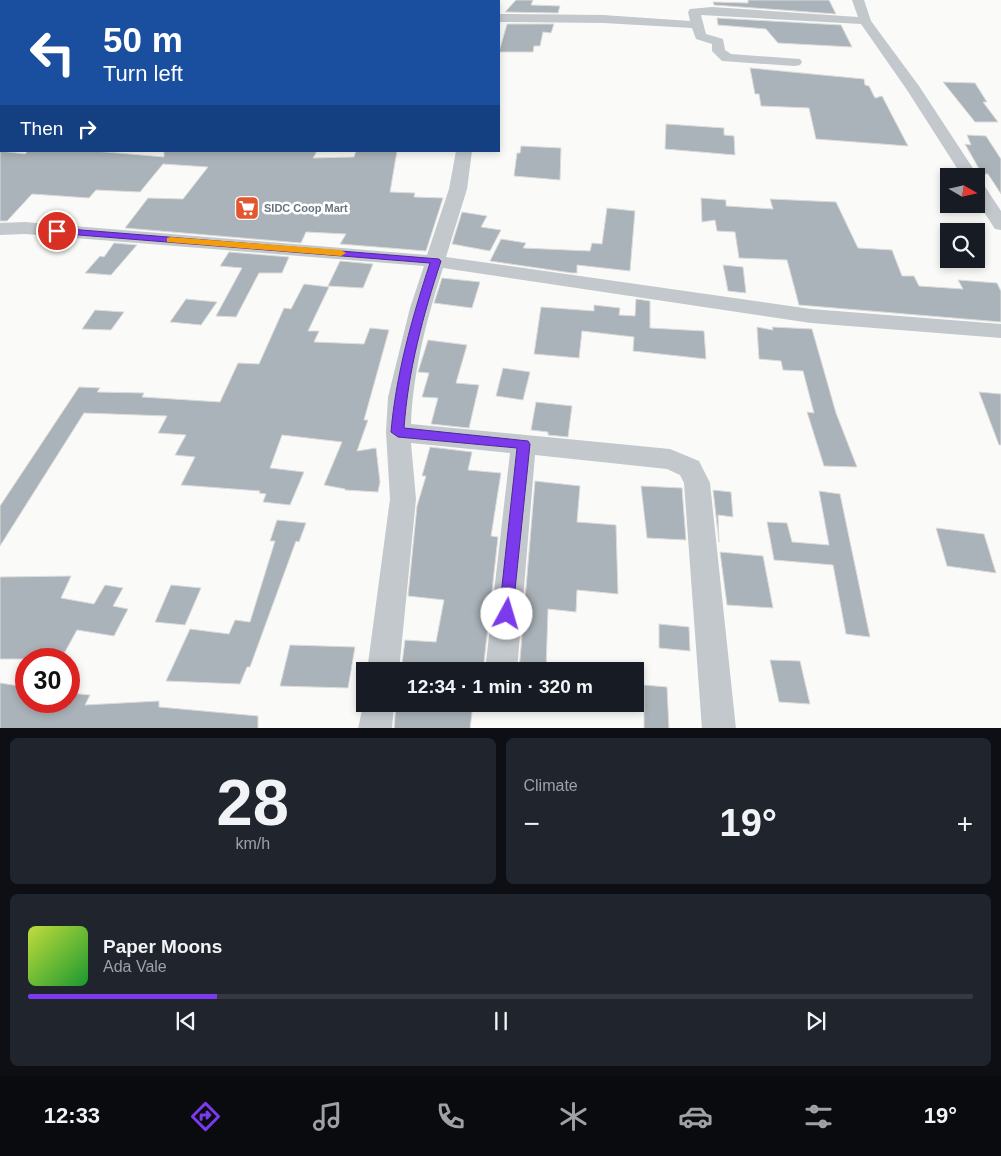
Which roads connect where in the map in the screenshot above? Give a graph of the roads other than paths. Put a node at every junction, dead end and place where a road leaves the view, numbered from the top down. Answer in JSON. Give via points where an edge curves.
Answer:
{"nodes":[{"id":1,"x":858,"y":0,"type":"edge"},
{"id":2,"x":500,"y":18,"type":"edge"},
{"id":3,"x":865,"y":21,"type":"junction"},
{"id":4,"x":697,"y":25,"type":"junction"},
{"id":5,"x":795,"y":62,"type":"dead end"},
{"id":6,"x":464,"y":152,"type":"edge"},
{"id":7,"x":965,"y":168,"type":"edge"},
{"id":8,"x":985,"y":200,"type":"edge"},
{"id":9,"x":1001,"y":225,"type":"edge"},
{"id":10,"x":0,"y":229,"type":"edge"},
{"id":11,"x":436,"y":261,"type":"junction"},
{"id":12,"x":1001,"y":331,"type":"edge"},
{"id":13,"x":398,"y":432,"type":"junction"},
{"id":14,"x":523,"y":444,"type":"junction"},
{"id":15,"x":384,"y":662,"type":"edge"},
{"id":16,"x":502,"y":662,"type":"edge"},
{"id":17,"x":377,"y":712,"type":"edge"},
{"id":18,"x":375,"y":728,"type":"edge"},
{"id":19,"x":719,"y":728,"type":"edge"}],
"edges":[{"from":1,"to":3,"type":"street"},
{"from":2,"to":4,"type":"street"},
{"from":3,"to":4,"type":"street","via":[[701,11],[694,12]]},
{"from":3,"to":7,"type":"street"},
{"from":4,"to":5,"type":"street","via":[[700,36],[718,42],[719,51],[727,58]]},
{"from":6,"to":11,"type":"street","via":[[458,189]]},
{"from":8,"to":9,"type":"street"},
{"from":10,"to":11,"type":"street","via":[[25,228]]},
{"from":11,"to":12,"type":"street","via":[[811,316]]},
{"from":11,"to":13,"type":"street","via":[[420,308],[406,370]]},
{"from":13,"to":14,"type":"street"},
{"from":13,"to":15,"type":"street","via":[[403,500]]},
{"from":14,"to":16,"type":"street"},
{"from":14,"to":19,"type":"street","via":[[670,459],[690,468],[697,482]]},
{"from":17,"to":18,"type":"street"}]}
